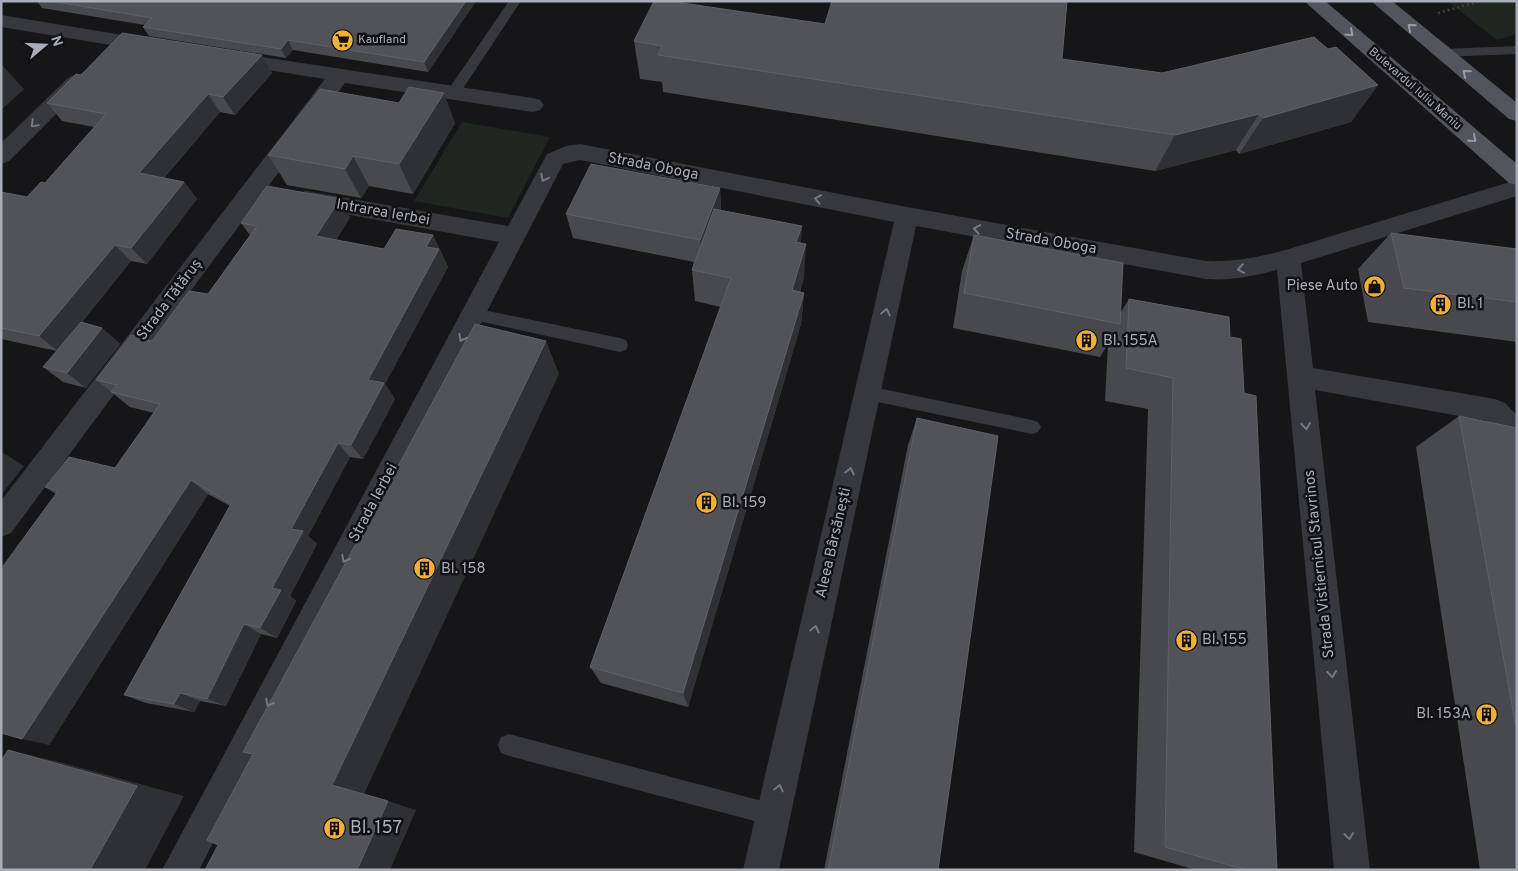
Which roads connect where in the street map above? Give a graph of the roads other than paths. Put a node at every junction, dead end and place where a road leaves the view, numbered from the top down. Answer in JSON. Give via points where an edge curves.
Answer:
{"nodes":[{"id":1,"x":515,"y":1,"type":"edge"},
{"id":2,"x":1313,"y":1,"type":"edge"},
{"id":3,"x":1380,"y":1,"type":"edge"},
{"id":4,"x":1,"y":21,"type":"edge"},
{"id":5,"x":118,"y":40,"type":"junction"},
{"id":6,"x":176,"y":49,"type":"edge"},
{"id":7,"x":1517,"y":50,"type":"edge"},
{"id":8,"x":1442,"y":53,"type":"junction"},
{"id":9,"x":214,"y":56,"type":"edge"},
{"id":10,"x":339,"y":76,"type":"junction"},
{"id":11,"x":454,"y":93,"type":"junction"},
{"id":12,"x":533,"y":105,"type":"dead end"},
{"id":13,"x":1517,"y":114,"type":"edge"},
{"id":14,"x":580,"y":152,"type":"joint"},
{"id":15,"x":1,"y":156,"type":"edge"},
{"id":16,"x":1517,"y":177,"type":"edge"},
{"id":17,"x":1517,"y":188,"type":"edge"},
{"id":18,"x":269,"y":192,"type":"junction"},
{"id":19,"x":907,"y":216,"type":"junction"},
{"id":20,"x":514,"y":236,"type":"junction"},
{"id":21,"x":1288,"y":258,"type":"junction"},
{"id":22,"x":474,"y":314,"type":"junction"},
{"id":23,"x":620,"y":344,"type":"dead end"},
{"id":24,"x":1301,"y":377,"type":"junction"},
{"id":25,"x":868,"y":393,"type":"junction"},
{"id":26,"x":1032,"y":427,"type":"dead end"},
{"id":27,"x":1517,"y":434,"type":"edge"},
{"id":28,"x":1,"y":524,"type":"edge"},
{"id":29,"x":509,"y":745,"type":"dead end"},
{"id":30,"x":773,"y":815,"type":"junction"},
{"id":31,"x":180,"y":870,"type":"edge"},
{"id":32,"x":761,"y":870,"type":"edge"},
{"id":33,"x":1352,"y":870,"type":"edge"}],
"edges":[{"from":1,"to":11,"type":"lane"},
{"from":2,"to":16,"type":"main road","name":"Bulevardul Iuliu Maniu","one_way":true},
{"from":8,"to":3,"type":"main road","one_way":true},
{"from":4,"to":5,"type":"street"},
{"from":5,"to":6,"type":"street"},
{"from":5,"to":15,"type":"street","one_way":true},
{"from":7,"to":8,"type":"lane"},
{"from":13,"to":8,"type":"main road","one_way":true},
{"from":9,"to":10,"type":"street"},
{"from":10,"to":11,"type":"street"},
{"from":10,"to":18,"type":"street","name":"Strada Tătăruș"},
{"from":11,"to":12,"type":"street"},
{"from":19,"to":14,"type":"street","name":"Strada Oboga","one_way":true},
{"from":14,"to":20,"type":"street","name":"Strada Ierbei","one_way":true,"via":[[554,159]]},
{"from":17,"to":21,"type":"street","name":"Strada Oboga"},
{"from":18,"to":20,"type":"street","name":"Intrarea Ierbei"},
{"from":18,"to":28,"type":"street","name":"Strada Tătăruș"},
{"from":21,"to":19,"type":"street","name":"Strada Oboga","one_way":true,"via":[[1245,269],[1206,270]]},
{"from":25,"to":19,"type":"street","name":"Aleea Bârsănești","one_way":true},
{"from":20,"to":22,"type":"street","name":"Strada Ierbei"},
{"from":21,"to":24,"type":"street","name":"Strada Vistiernicul Stavrinos"},
{"from":22,"to":23,"type":"lane"},
{"from":22,"to":31,"type":"street","name":"Strada Ierbei","one_way":true},
{"from":24,"to":27,"type":"street","via":[[1495,411]]},
{"from":24,"to":33,"type":"street","name":"Strada Vistiernicul Stavrinos","one_way":true},
{"from":25,"to":26,"type":"lane"},
{"from":30,"to":25,"type":"street","name":"Aleea Bârsănești","one_way":true},
{"from":29,"to":30,"type":"lane"},
{"from":30,"to":32,"type":"street","name":"Aleea Bârsănești"}]}
